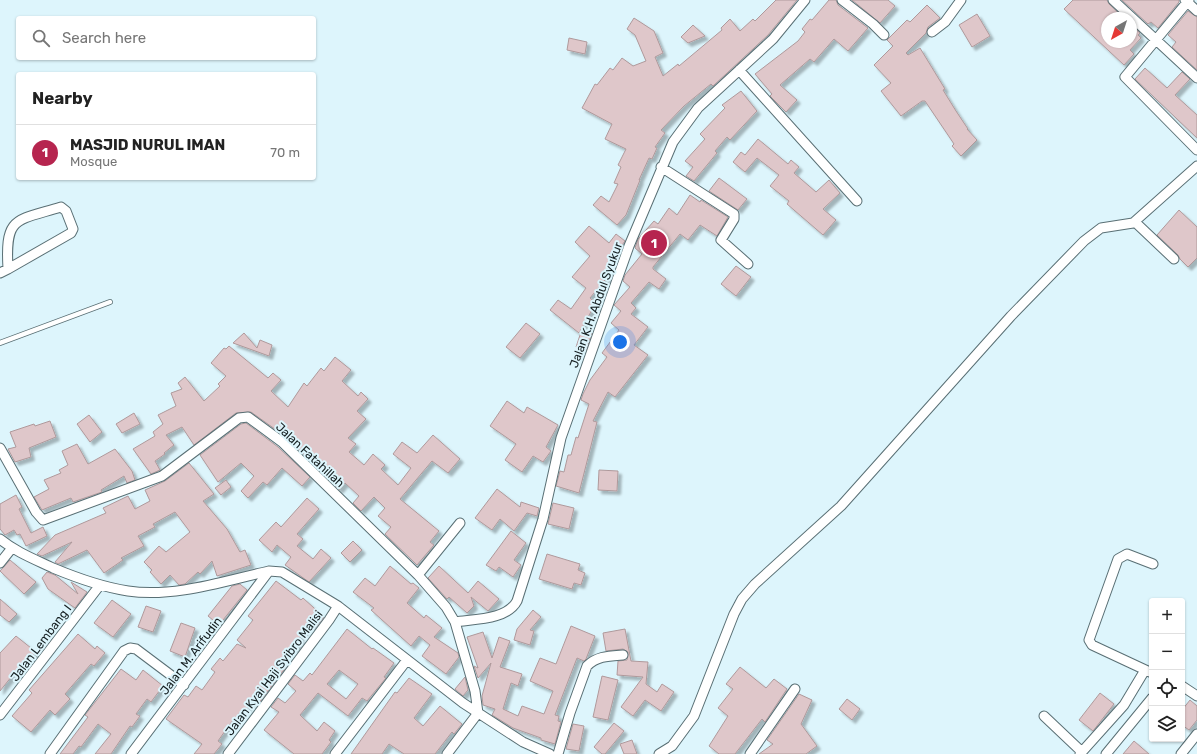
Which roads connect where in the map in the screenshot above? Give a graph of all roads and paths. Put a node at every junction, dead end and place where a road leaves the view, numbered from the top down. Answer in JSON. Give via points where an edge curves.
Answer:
{"nodes":[{"id":1,"x":805,"y":0,"type":"edge"},
{"id":2,"x":842,"y":0,"type":"edge"},
{"id":3,"x":962,"y":0,"type":"edge"},
{"id":4,"x":1113,"y":0,"type":"edge"},
{"id":5,"x":1187,"y":1,"type":"edge"},
{"id":6,"x":1197,"y":11,"type":"edge"},
{"id":7,"x":932,"y":32,"type":"dead end"},
{"id":8,"x":884,"y":35,"type":"dead end"},
{"id":9,"x":1155,"y":39,"type":"junction"},
{"id":10,"x":739,"y":70,"type":"junction"},
{"id":11,"x":1197,"y":78,"type":"edge"},
{"id":12,"x":1197,"y":150,"type":"edge"},
{"id":13,"x":1197,"y":166,"type":"edge"},
{"id":14,"x":661,"y":167,"type":"junction"},
{"id":15,"x":857,"y":201,"type":"dead end"},
{"id":16,"x":1135,"y":222,"type":"junction"},
{"id":17,"x":1174,"y":259,"type":"dead end"},
{"id":18,"x":748,"y":264,"type":"dead end"},
{"id":19,"x":4,"y":271,"type":"edge"},
{"id":20,"x":110,"y":302,"type":"dead end"},
{"id":21,"x":0,"y":343,"type":"edge"},
{"id":22,"x":0,"y":448,"type":"edge"},
{"id":23,"x":460,"y":523,"type":"dead end"},
{"id":24,"x":0,"y":539,"type":"edge"},
{"id":25,"x":12,"y":548,"type":"junction"},
{"id":26,"x":0,"y":563,"type":"edge"},
{"id":27,"x":1153,"y":564,"type":"dead end"},
{"id":28,"x":269,"y":571,"type":"junction"},
{"id":29,"x":418,"y":575,"type":"junction"},
{"id":30,"x":100,"y":585,"type":"junction"},
{"id":31,"x":338,"y":606,"type":"junction"},
{"id":32,"x":455,"y":622,"type":"junction"},
{"id":33,"x":622,"y":655,"type":"dead end"},
{"id":34,"x":407,"y":660,"type":"junction"},
{"id":35,"x":1148,"y":671,"type":"edge"},
{"id":36,"x":184,"y":685,"type":"junction"},
{"id":37,"x":1185,"y":688,"type":"edge"},
{"id":38,"x":795,"y":689,"type":"dead end"},
{"id":39,"x":1197,"y":696,"type":"edge"},
{"id":40,"x":1149,"y":702,"type":"edge"},
{"id":41,"x":478,"y":713,"type":"junction"},
{"id":42,"x":0,"y":715,"type":"edge"},
{"id":43,"x":1044,"y":716,"type":"dead end"},
{"id":44,"x":1197,"y":734,"type":"edge"},
{"id":45,"x":1081,"y":753,"type":"edge"},
{"id":46,"x":50,"y":754,"type":"edge"},
{"id":47,"x":131,"y":754,"type":"edge"},
{"id":48,"x":228,"y":754,"type":"edge"},
{"id":49,"x":336,"y":754,"type":"edge"},
{"id":50,"x":447,"y":754,"type":"edge"},
{"id":51,"x":550,"y":754,"type":"edge"},
{"id":52,"x":558,"y":754,"type":"edge"},
{"id":53,"x":660,"y":754,"type":"edge"},
{"id":54,"x":750,"y":754,"type":"edge"},
{"id":55,"x":1106,"y":754,"type":"edge"},
{"id":56,"x":1181,"y":754,"type":"edge"}],
"edges":[{"from":1,"to":10,"type":"street","name":"Jalan K.H. Abdul Syukur","via":[[773,39]]},
{"from":2,"to":8,"type":"street"},
{"from":3,"to":7,"type":"street","via":[[945,22]]},
{"from":4,"to":9,"type":"street"},
{"from":5,"to":6,"type":"street"},
{"from":5,"to":9,"type":"street"},
{"from":9,"to":11,"type":"street"},
{"from":9,"to":12,"type":"street","via":[[1124,77]]},
{"from":10,"to":14,"type":"street","name":"Jalan K.H. Abdul Syukur","via":[[694,114],[673,142]]},
{"from":10,"to":15,"type":"street"},
{"from":13,"to":16,"type":"street"},
{"from":14,"to":18,"type":"street","via":[[734,214],[734,219],[721,240]]},
{"from":14,"to":32,"type":"street","name":"Jalan K.H. Abdul Syukur","via":[[629,246],[561,438],[543,519],[519,595],[513,608],[502,614]]},
{"from":16,"to":17,"type":"street"},
{"from":16,"to":53,"type":"street","via":[[1101,228],[1084,241],[1011,316],[841,506],[755,584],[742,599],[734,614],[694,716],[672,746]]},
{"from":19,"to":19,"type":"street","via":[[71,233],[73,229],[66,211],[61,207],[20,219],[10,228]]},
{"from":20,"to":21,"type":"lane"},
{"from":22,"to":29,"type":"street","name":"Jalan Fatahillah","via":[[36,512],[40,518],[46,519],[162,476],[239,418],[248,417],[282,442]]},
{"from":23,"to":29,"type":"street"},
{"from":24,"to":25,"type":"street"},
{"from":25,"to":26,"type":"street"},
{"from":25,"to":30,"type":"street","via":[[72,576]]},
{"from":27,"to":35,"type":"street","via":[[1127,554],[1118,559],[1089,640],[1092,645]]},
{"from":28,"to":30,"type":"street","via":[[176,590],[129,591]]},
{"from":28,"to":31,"type":"street","via":[[282,572]]},
{"from":28,"to":36,"type":"street","name":"Jalan M. Arifudin"},
{"from":29,"to":32,"type":"street","name":"Jalan Fatahillah","via":[[446,607]]},
{"from":30,"to":42,"type":"street","name":"Jalan Lembang I"},
{"from":31,"to":34,"type":"street"},
{"from":31,"to":48,"type":"street","name":"Jalan Kyai Haji Syibro Malisi"},
{"from":32,"to":41,"type":"street","name":"Jalan Fatahillah","via":[[477,696]]},
{"from":33,"to":52,"type":"street","via":[[601,658],[587,666]]},
{"from":34,"to":41,"type":"street"},
{"from":34,"to":49,"type":"street"},
{"from":35,"to":45,"type":"street","via":[[1124,705]]},
{"from":36,"to":46,"type":"street","via":[[136,649],[124,651]]},
{"from":36,"to":47,"type":"street","name":"Jalan M. Arifudin"},
{"from":37,"to":39,"type":"street"},
{"from":38,"to":54,"type":"street"},
{"from":40,"to":55,"type":"street"},
{"from":41,"to":50,"type":"street"},
{"from":41,"to":51,"type":"street","via":[[523,742]]},
{"from":43,"to":45,"type":"street"},
{"from":44,"to":56,"type":"street"}]}
